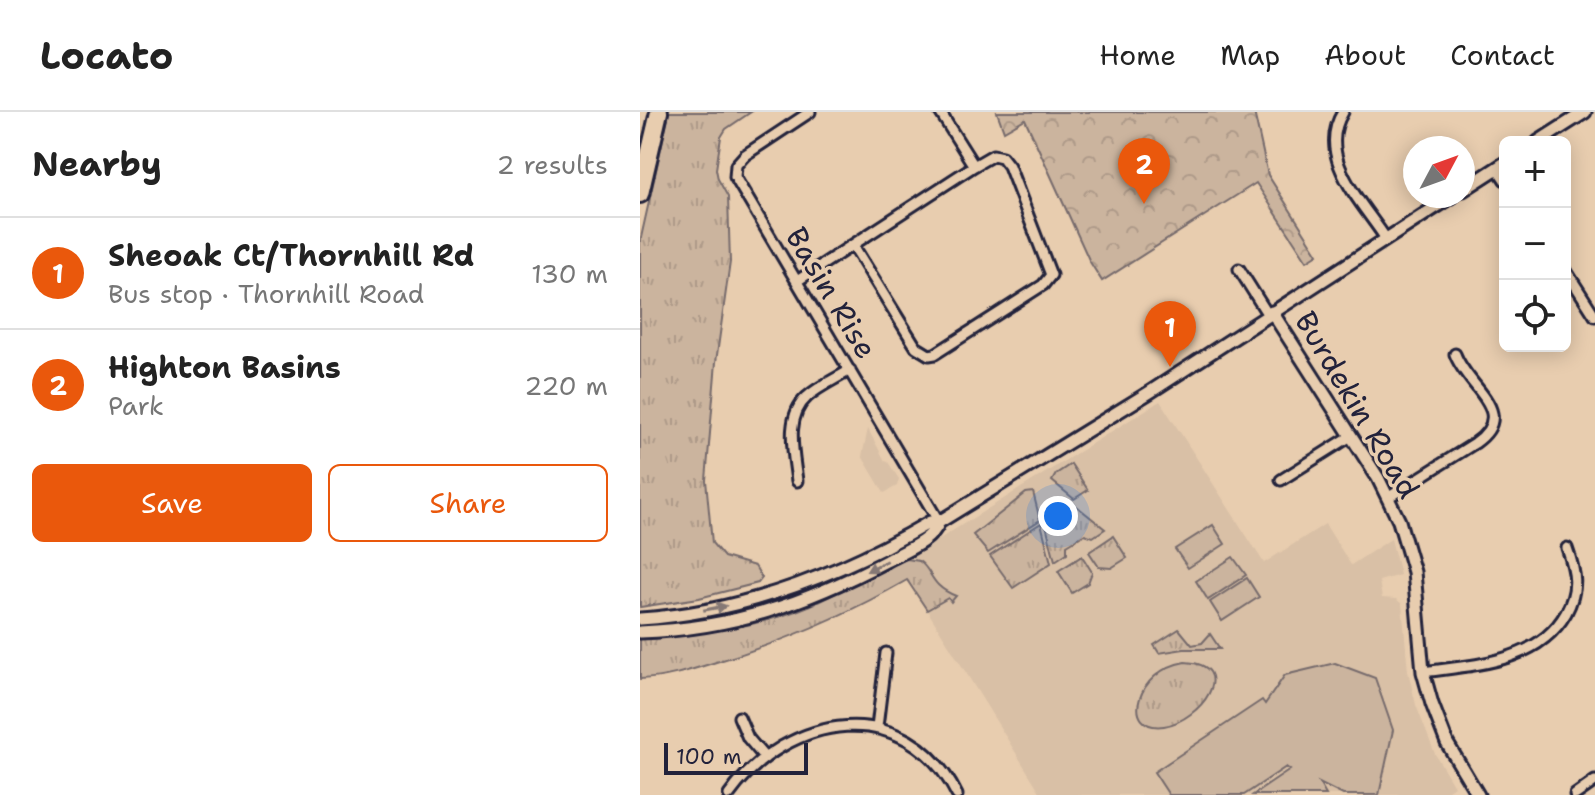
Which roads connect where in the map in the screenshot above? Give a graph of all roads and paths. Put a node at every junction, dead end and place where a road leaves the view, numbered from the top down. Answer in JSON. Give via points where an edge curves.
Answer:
{"nodes":[{"id":1,"x":659,"y":112,"type":"edge"},
{"id":2,"x":810,"y":112,"type":"edge"},
{"id":3,"x":940,"y":112,"type":"edge"},
{"id":4,"x":1343,"y":112,"type":"edge"},
{"id":5,"x":1585,"y":112,"type":"edge"},
{"id":6,"x":1547,"y":136,"type":"edge"},
{"id":7,"x":974,"y":166,"type":"junction"},
{"id":8,"x":1499,"y":167,"type":"edge"},
{"id":9,"x":1475,"y":182,"type":"edge"},
{"id":10,"x":640,"y":194,"type":"edge"},
{"id":11,"x":1434,"y":208,"type":"edge"},
{"id":12,"x":1386,"y":239,"type":"junction"},
{"id":13,"x":853,"y":245,"type":"junction"},
{"id":14,"x":1239,"y":269,"type":"dead end"},
{"id":15,"x":1571,"y":278,"type":"edge"},
{"id":16,"x":797,"y":281,"type":"junction"},
{"id":17,"x":1270,"y":313,"type":"junction"},
{"id":18,"x":1595,"y":316,"type":"edge"},
{"id":19,"x":1455,"y":354,"type":"dead end"},
{"id":20,"x":850,"y":370,"type":"junction"},
{"id":21,"x":1351,"y":436,"type":"junction"},
{"id":22,"x":1281,"y":480,"type":"dead end"},
{"id":23,"x":797,"y":481,"type":"dead end"},
{"id":24,"x":1389,"y":497,"type":"junction"},
{"id":25,"x":939,"y":522,"type":"junction"},
{"id":26,"x":1567,"y":548,"type":"dead end"},
{"id":27,"x":640,"y":619,"type":"edge"},
{"id":28,"x":640,"y":632,"type":"edge"},
{"id":29,"x":886,"y":653,"type":"dead end"},
{"id":30,"x":1423,"y":672,"type":"junction"},
{"id":31,"x":739,"y":717,"type":"dead end"},
{"id":32,"x":877,"y":727,"type":"junction"},
{"id":33,"x":765,"y":758,"type":"junction"},
{"id":34,"x":1595,"y":781,"type":"edge"},
{"id":35,"x":729,"y":795,"type":"edge"},
{"id":36,"x":957,"y":795,"type":"edge"},
{"id":37,"x":1478,"y":795,"type":"edge"},
{"id":38,"x":1575,"y":795,"type":"edge"}],
"edges":[{"from":1,"to":10,"type":"highway"},
{"from":2,"to":16,"type":"street","name":"Basin Rise","via":[[745,155],[734,170]]},
{"from":3,"to":7,"type":"street"},
{"from":4,"to":12,"type":"street","via":[[1334,135],[1337,163]]},
{"from":5,"to":6,"type":"street"},
{"from":7,"to":13,"type":"street"},
{"from":7,"to":13,"type":"street","via":[[993,155],[1009,166],[1051,275],[1043,285],[929,355],[916,347]]},
{"from":8,"to":9,"type":"street"},
{"from":11,"to":12,"type":"street"},
{"from":12,"to":17,"type":"street"},
{"from":13,"to":16,"type":"street"},
{"from":14,"to":17,"type":"street"},
{"from":15,"to":18,"type":"street"},
{"from":16,"to":20,"type":"street","name":"Basin Rise"},
{"from":17,"to":21,"type":"street","name":"Burdekin Road"},
{"from":17,"to":25,"type":"street"},
{"from":19,"to":24,"type":"street","via":[[1494,413],[1494,423],[1485,436]]},
{"from":20,"to":23,"type":"street","via":[[807,397],[795,415]]},
{"from":20,"to":25,"type":"street","name":"Basin Rise"},
{"from":21,"to":22,"type":"street"},
{"from":21,"to":24,"type":"street","name":"Burdekin Road"},
{"from":24,"to":30,"type":"street","name":"Burdekin Road","via":[[1414,572]]},
{"from":27,"to":25,"type":"street","one_way":true,"via":[[781,592]]},
{"from":25,"to":28,"type":"street","one_way":true,"via":[[935,533],[900,554],[792,605],[718,624]]},
{"from":26,"to":30,"type":"street","via":[[1576,585],[1550,634],[1498,660]]},
{"from":29,"to":32,"type":"street"},
{"from":30,"to":37,"type":"street","name":"Burdekin Road","via":[[1447,743]]},
{"from":31,"to":33,"type":"street"},
{"from":32,"to":33,"type":"street","via":[[809,734]]},
{"from":32,"to":36,"type":"street","via":[[929,755]]},
{"from":33,"to":35,"type":"street"},
{"from":34,"to":38,"type":"street"}]}
